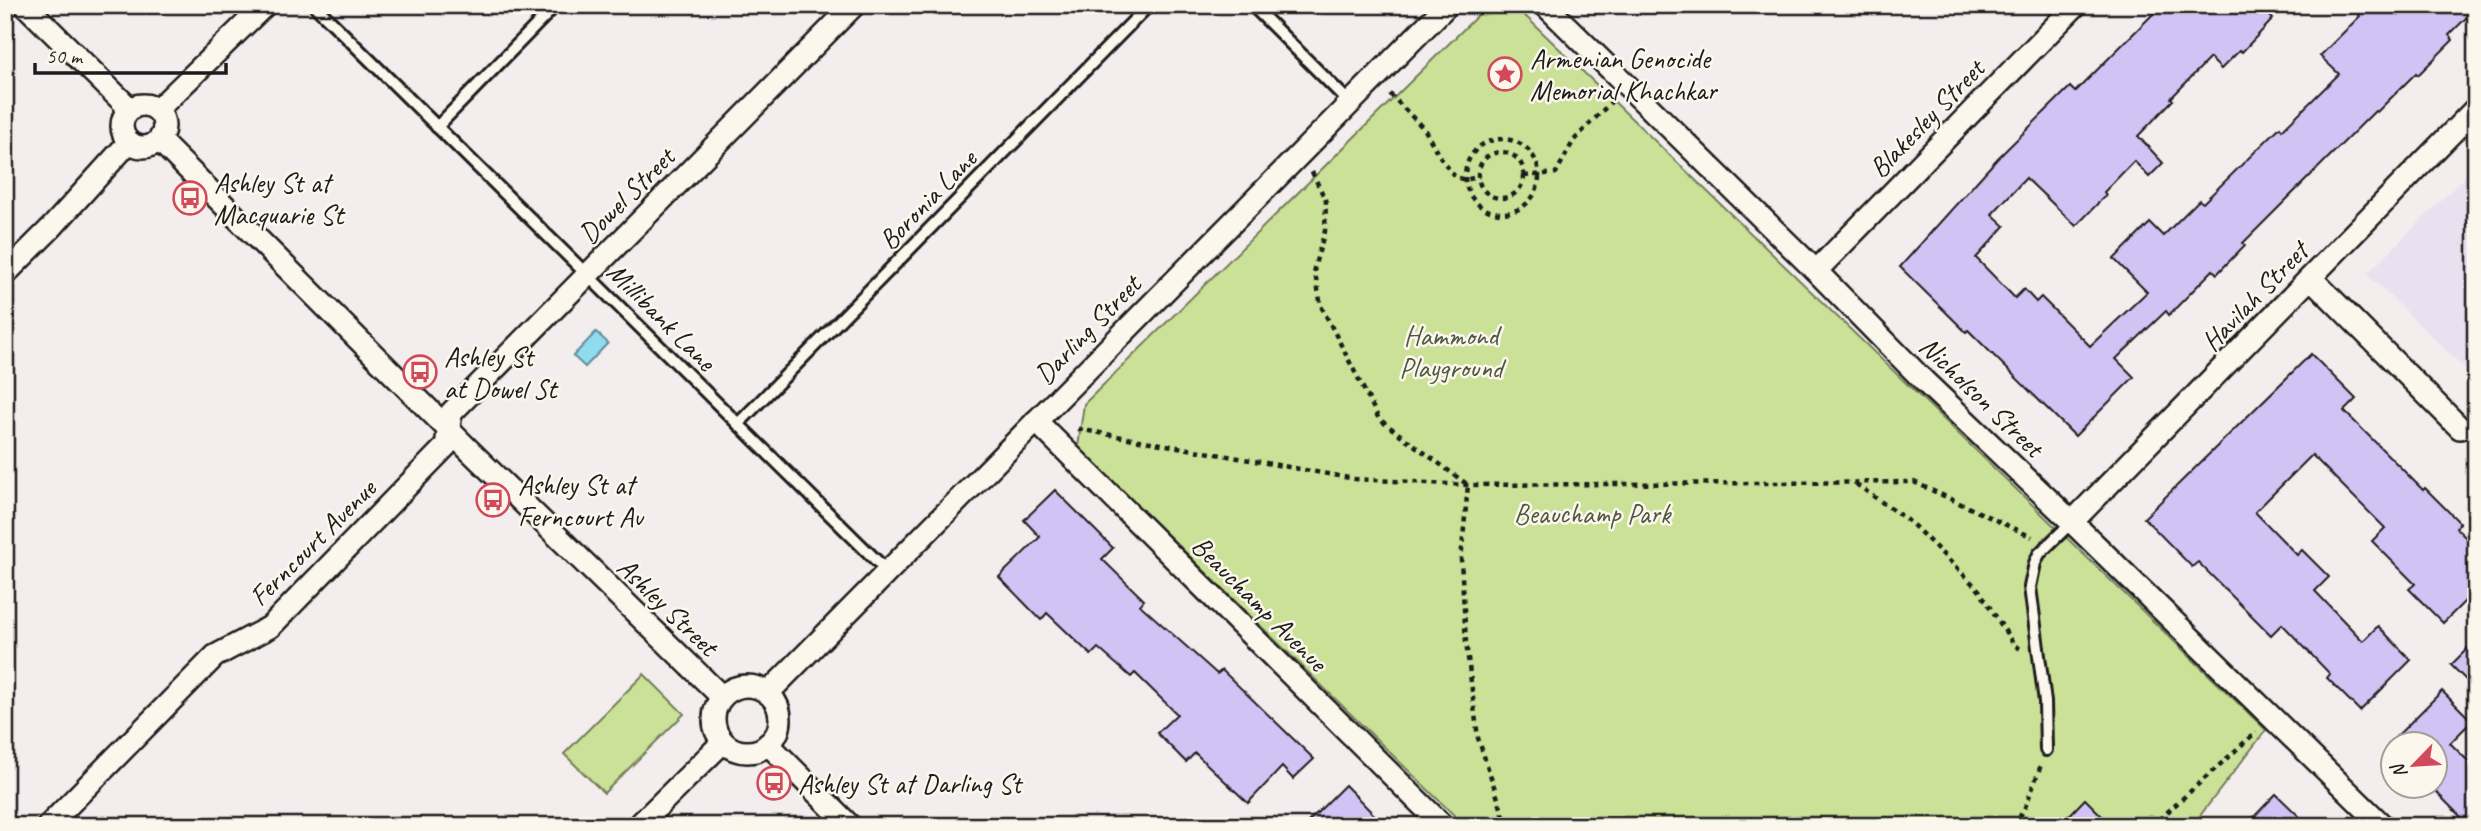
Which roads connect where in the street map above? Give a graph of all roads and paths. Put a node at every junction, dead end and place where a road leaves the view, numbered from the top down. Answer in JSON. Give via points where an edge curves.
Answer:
{"nodes":[{"id":1,"x":25,"y":5,"type":"edge"},
{"id":2,"x":265,"y":5,"type":"edge"},
{"id":3,"x":314,"y":5,"type":"edge"},
{"id":4,"x":556,"y":5,"type":"edge"},
{"id":5,"x":853,"y":5,"type":"edge"},
{"id":6,"x":1149,"y":5,"type":"edge"},
{"id":7,"x":1251,"y":5,"type":"edge"},
{"id":8,"x":1447,"y":5,"type":"edge"},
{"id":9,"x":2076,"y":5,"type":"edge"},
{"id":10,"x":1551,"y":7,"type":"edge"},
{"id":11,"x":1375,"y":78,"type":"junction"},
{"id":12,"x":1627,"y":86,"type":"junction"},
{"id":13,"x":1350,"y":103,"type":"junction"},
{"id":14,"x":2476,"y":108,"type":"edge"},
{"id":15,"x":130,"y":109,"type":"junction"},
{"id":16,"x":157,"y":110,"type":"junction"},
{"id":17,"x":437,"y":127,"type":"junction"},
{"id":18,"x":159,"y":140,"type":"junction"},
{"id":19,"x":129,"y":142,"type":"junction"},
{"id":20,"x":1302,"y":152,"type":"junction"},
{"id":21,"x":1539,"y":175,"type":"junction"},
{"id":22,"x":1524,"y":176,"type":"junction"},
{"id":23,"x":1479,"y":177,"type":"junction"},
{"id":24,"x":1466,"y":180,"type":"junction"},
{"id":25,"x":1816,"y":271,"type":"junction"},
{"id":26,"x":5,"y":274,"type":"edge"},
{"id":27,"x":587,"y":275,"type":"junction"},
{"id":28,"x":2312,"y":278,"type":"junction"},
{"id":29,"x":1036,"y":421,"type":"junction"},
{"id":30,"x":738,"y":424,"type":"junction"},
{"id":31,"x":2459,"y":428,"type":"dead end"},
{"id":32,"x":449,"y":429,"type":"junction"},
{"id":33,"x":1076,"y":429,"type":"dead end"},
{"id":34,"x":1854,"y":482,"type":"junction"},
{"id":35,"x":1468,"y":485,"type":"junction"},
{"id":36,"x":2073,"y":522,"type":"junction"},
{"id":37,"x":2049,"y":544,"type":"junction"},
{"id":38,"x":888,"y":572,"type":"junction"},
{"id":39,"x":2040,"y":660,"type":"junction"},
{"id":40,"x":768,"y":693,"type":"junction"},
{"id":41,"x":722,"y":697,"type":"junction"},
{"id":42,"x":2272,"y":718,"type":"junction"},
{"id":43,"x":723,"y":742,"type":"junction"},
{"id":44,"x":768,"y":744,"type":"junction"},
{"id":45,"x":2046,"y":750,"type":"joint"},
{"id":46,"x":48,"y":826,"type":"edge"},
{"id":47,"x":638,"y":826,"type":"edge"},
{"id":48,"x":850,"y":826,"type":"edge"},
{"id":49,"x":1443,"y":826,"type":"edge"},
{"id":50,"x":1507,"y":826,"type":"edge"},
{"id":51,"x":2015,"y":826,"type":"edge"},
{"id":52,"x":2152,"y":826,"type":"edge"},
{"id":53,"x":2383,"y":826,"type":"edge"}],
"edges":[{"from":1,"to":15,"type":"street"},
{"from":2,"to":16,"type":"street"},
{"from":3,"to":17,"type":"lane","name":"Millibank Lane"},
{"from":4,"to":17,"type":"lane"},
{"from":5,"to":27,"type":"street","name":"Dowel Street"},
{"from":6,"to":30,"type":"lane","name":"Boronia Lane"},
{"from":7,"to":13,"type":"lane"},
{"from":8,"to":11,"type":"street","name":"Darling Street"},
{"from":9,"to":25,"type":"street","name":"Blakesley Street"},
{"from":10,"to":12,"type":"street","name":"Nicholson Street"},
{"from":11,"to":13,"type":"street","name":"Darling Street"},
{"from":11,"to":24,"type":"path","via":[[1425,130],[1455,177]]},
{"from":12,"to":21,"type":"path","via":[[1574,140],[1556,173]]},
{"from":12,"to":25,"type":"street","name":"Nicholson Street"},
{"from":13,"to":20,"type":"street","name":"Darling Street"},
{"from":14,"to":28,"type":"street","name":"Havilah Street"},
{"from":15,"to":16,"type":"street","via":[[144,105]]},
{"from":15,"to":19,"type":"street","via":[[122,129]]},
{"from":16,"to":18,"type":"street","via":[[164,128]]},
{"from":17,"to":27,"type":"lane","name":"Millibank Lane"},
{"from":18,"to":19,"type":"street","via":[[147,147]]},
{"from":18,"to":32,"type":"street","name":"Ashley Street"},
{"from":19,"to":26,"type":"street"},
{"from":20,"to":29,"type":"street","name":"Darling Street"},
{"from":20,"to":35,"type":"path","via":[[1326,201],[1325,231],[1314,268],[1321,306],[1379,419]]},
{"from":21,"to":22,"type":"path"},
{"from":21,"to":24,"type":"path","via":[[1529,202],[1508,213],[1485,209],[1469,191]]},
{"from":21,"to":24,"type":"path","via":[[1526,148],[1503,139],[1479,147],[1466,168]]},
{"from":22,"to":23,"type":"path","via":[[1517,192],[1504,198],[1484,190]]},
{"from":22,"to":23,"type":"path","via":[[1517,158],[1503,152],[1488,156]]},
{"from":23,"to":24,"type":"path"},
{"from":25,"to":36,"type":"street","name":"Nicholson Street"},
{"from":27,"to":30,"type":"lane","name":"Millibank Lane"},
{"from":27,"to":32,"type":"street","name":"Dowel Street","via":[[451,413]]},
{"from":28,"to":31,"type":"street"},
{"from":28,"to":36,"type":"street","name":"Havilah Street"},
{"from":29,"to":38,"type":"street","name":"Darling Street"},
{"from":29,"to":49,"type":"street","name":"Beauchamp Avenue"},
{"from":30,"to":38,"type":"lane","name":"Millibank Lane"},
{"from":32,"to":41,"type":"street","name":"Ashley Street"},
{"from":32,"to":46,"type":"street","name":"Ferncourt Avenue","via":[[446,446],[270,627],[215,656]]},
{"from":33,"to":35,"type":"path","via":[[1355,479]]},
{"from":34,"to":35,"type":"path"},
{"from":34,"to":37,"type":"path","via":[[1914,482]]},
{"from":34,"to":39,"type":"path","via":[[1910,522],[1979,590],[2014,645]]},
{"from":35,"to":50,"type":"path","via":[[1461,560],[1466,642],[1478,738]]},
{"from":36,"to":37,"type":"lane"},
{"from":36,"to":42,"type":"street","name":"Nicholson Street"},
{"from":37,"to":39,"type":"lane","via":[[2035,563],[2030,587]]},
{"from":38,"to":40,"type":"street","name":"Darling Street"},
{"from":39,"to":45,"type":"lane"},
{"from":40,"to":41,"type":"street","via":[[739,686]]},
{"from":40,"to":44,"type":"street","via":[[780,719]]},
{"from":41,"to":43,"type":"street","via":[[714,714]]},
{"from":42,"to":52,"type":"path"},
{"from":42,"to":53,"type":"street","name":"Nicholson Street"},
{"from":43,"to":44,"type":"street","via":[[745,752]]},
{"from":43,"to":47,"type":"street"},
{"from":44,"to":48,"type":"street"},
{"from":45,"to":51,"type":"path"}]}
